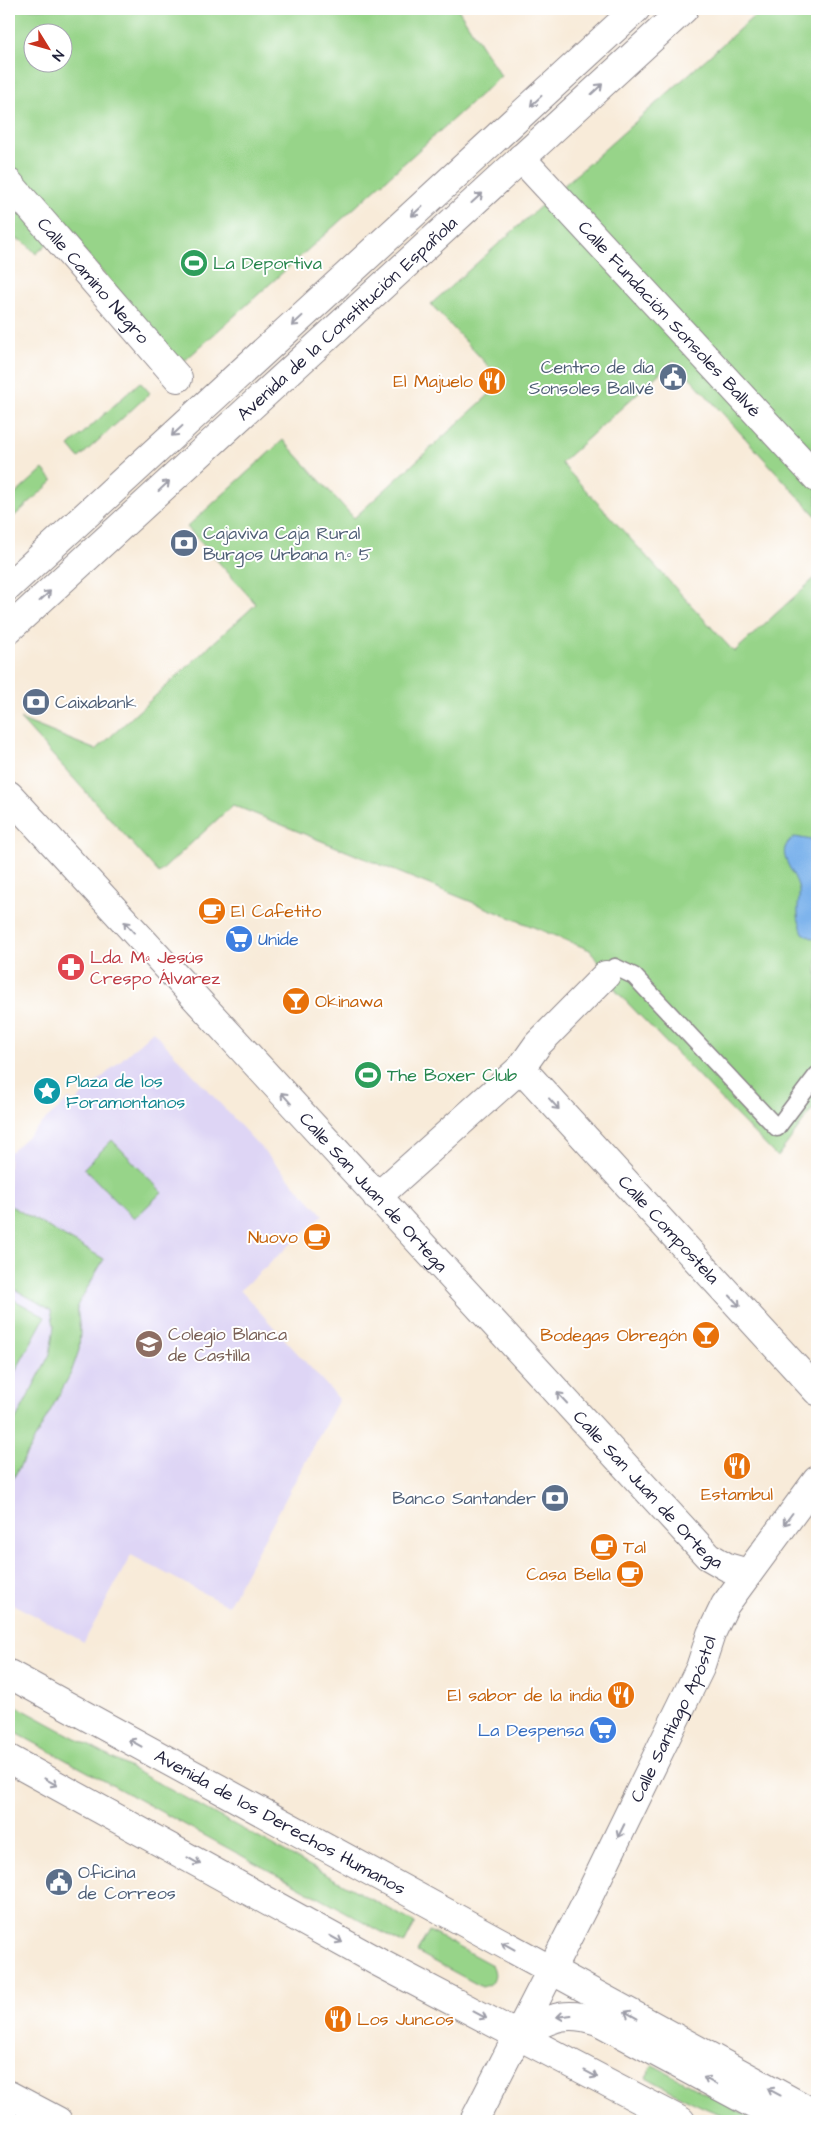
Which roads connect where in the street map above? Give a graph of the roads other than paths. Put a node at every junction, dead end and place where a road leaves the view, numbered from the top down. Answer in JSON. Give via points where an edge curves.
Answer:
{"nodes":[{"id":1,"x":636,"y":9,"type":"edge"},
{"id":2,"x":684,"y":9,"type":"edge"},
{"id":3,"x":521,"y":158,"type":"junction"},
{"id":4,"x":9,"y":183,"type":"edge"},
{"id":5,"x":178,"y":378,"type":"dead end"},
{"id":6,"x":817,"y":478,"type":"edge"},
{"id":7,"x":9,"y":586,"type":"edge"},
{"id":8,"x":9,"y":629,"type":"edge"},
{"id":9,"x":9,"y":795,"type":"edge"},
{"id":10,"x":606,"y":975,"type":"joint"},
{"id":11,"x":521,"y":1068,"type":"junction"},
{"id":12,"x":817,"y":1075,"type":"edge"},
{"id":13,"x":377,"y":1197,"type":"junction"},
{"id":14,"x":817,"y":1391,"type":"edge"},
{"id":15,"x":817,"y":1480,"type":"edge"},
{"id":16,"x":748,"y":1573,"type":"junction"},
{"id":17,"x":9,"y":1674,"type":"edge"},
{"id":18,"x":9,"y":1759,"type":"edge"},
{"id":19,"x":551,"y":1970,"type":"junction"},
{"id":20,"x":517,"y":2035,"type":"junction"},
{"id":21,"x":9,"y":2095,"type":"edge"},
{"id":22,"x":817,"y":2115,"type":"edge"},
{"id":23,"x":58,"y":2121,"type":"edge"},
{"id":24,"x":474,"y":2121,"type":"edge"},
{"id":25,"x":680,"y":2121,"type":"edge"},
{"id":26,"x":784,"y":2121,"type":"edge"}],
"edges":[{"from":1,"to":7,"type":"main road","name":"Avenida de la Constitución Española","one_way":true},
{"from":3,"to":2,"type":"main road","name":"Avenida de la Constitución Española","one_way":true},
{"from":3,"to":6,"type":"main road","name":"Calle Fundación Sonsoles Ballvé"},
{"from":8,"to":3,"type":"main road","name":"Avenida de la Constitución Española","one_way":true},
{"from":4,"to":5,"type":"main road","name":"Calle Camino Negro"},
{"from":13,"to":9,"type":"main road","name":"Calle San Juan de Ortega","one_way":true},
{"from":10,"to":11,"type":"main road","via":[[538,1044]]},
{"from":10,"to":12,"type":"lane","via":[[615,967],[634,976],[777,1128]]},
{"from":11,"to":13,"type":"main road"},
{"from":11,"to":14,"type":"main road","name":"Calle Compostela","one_way":true},
{"from":16,"to":13,"type":"main road","name":"Calle San Juan de Ortega","one_way":true,"via":[[708,1556]]},
{"from":15,"to":16,"type":"main road","name":"Calle Santiago Apóstol","one_way":true},
{"from":16,"to":19,"type":"main road","name":"Calle Santiago Apóstol","one_way":true,"via":[[725,1605],[700,1668]]},
{"from":19,"to":17,"type":"main road","name":"Avenida de los Derechos Humanos","one_way":true},
{"from":18,"to":20,"type":"main road","one_way":true},
{"from":19,"to":20,"type":"main road"},
{"from":22,"to":19,"type":"main road","name":"Avenida de los Derechos Humanos","one_way":true},
{"from":20,"to":24,"type":"main road"},
{"from":20,"to":25,"type":"main road","one_way":true},
{"from":26,"to":20,"type":"main road","one_way":true,"via":[[598,2021],[579,2015],[558,2016]]},
{"from":21,"to":23,"type":"main road"}]}
